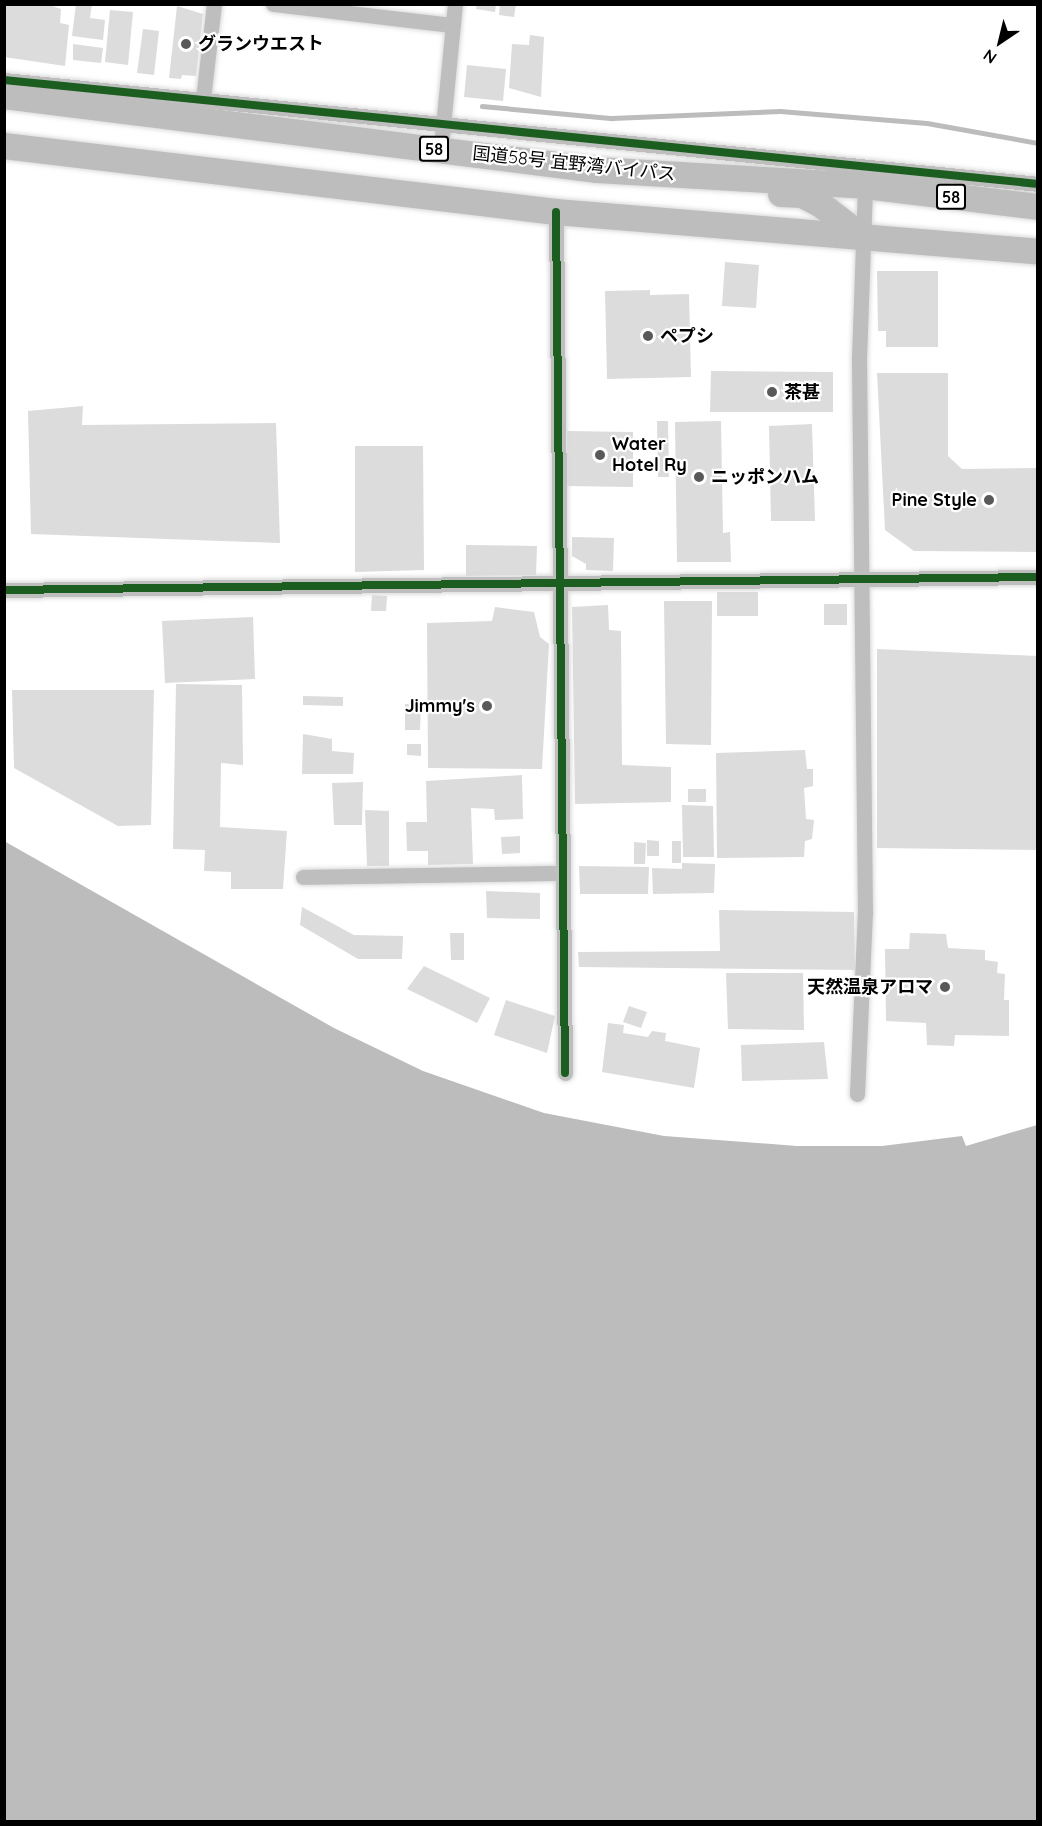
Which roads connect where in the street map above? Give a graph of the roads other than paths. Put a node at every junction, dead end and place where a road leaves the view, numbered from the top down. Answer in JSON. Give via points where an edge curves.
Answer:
{"nodes":[{"id":1,"x":214,"y":4,"type":"edge"},
{"id":2,"x":273,"y":4,"type":"edge"},
{"id":3,"x":455,"y":4,"type":"edge"},
{"id":4,"x":453,"y":25,"type":"junction"},
{"id":5,"x":4,"y":80,"type":"edge"},
{"id":6,"x":4,"y":96,"type":"edge"},
{"id":7,"x":203,"y":99,"type":"junction"},
{"id":8,"x":442,"y":138,"type":"junction"},
{"id":9,"x":4,"y":146,"type":"edge"},
{"id":10,"x":597,"y":170,"type":"junction"},
{"id":11,"x":1038,"y":184,"type":"edge"},
{"id":12,"x":865,"y":186,"type":"junction"},
{"id":13,"x":1038,"y":207,"type":"edge"},
{"id":14,"x":556,"y":212,"type":"junction"},
{"id":15,"x":860,"y":236,"type":"junction"},
{"id":16,"x":1038,"y":252,"type":"edge"},
{"id":17,"x":1038,"y":577,"type":"edge"},
{"id":18,"x":860,"y":579,"type":"junction"},
{"id":19,"x":559,"y":583,"type":"junction"},
{"id":20,"x":4,"y":590,"type":"edge"},
{"id":21,"x":562,"y":873,"type":"junction"},
{"id":22,"x":303,"y":877,"type":"dead end"},
{"id":23,"x":565,"y":1073,"type":"dead end"},
{"id":24,"x":857,"y":1094,"type":"dead end"}],
"edges":[{"from":1,"to":7,"type":"street"},
{"from":2,"to":4,"type":"street"},
{"from":3,"to":4,"type":"street"},
{"from":4,"to":8,"type":"street"},
{"from":5,"to":7,"type":"street"},
{"from":6,"to":8,"type":"highway","name":"国道58号 宜野湾バイパス","number":"58"},
{"from":7,"to":8,"type":"street"},
{"from":8,"to":10,"type":"highway","name":"国道58号 宜野湾バイパス","number":"58"},
{"from":8,"to":11,"type":"street","via":[[673,144]]},
{"from":9,"to":14,"type":"highway"},
{"from":10,"to":12,"type":"highway","name":"国道58号 宜野湾バイパス","number":"58"},
{"from":10,"to":15,"type":"highway","via":[[802,195],[834,212]]},
{"from":12,"to":13,"type":"highway","name":"国道58号 宜野湾バイパス","number":"58"},
{"from":12,"to":15,"type":"street"},
{"from":14,"to":15,"type":"highway"},
{"from":14,"to":19,"type":"street"},
{"from":15,"to":16,"type":"highway"},
{"from":15,"to":18,"type":"street"},
{"from":17,"to":18,"type":"street"},
{"from":18,"to":19,"type":"street"},
{"from":18,"to":24,"type":"street","via":[[865,914]]},
{"from":19,"to":20,"type":"street"},
{"from":19,"to":21,"type":"street"},
{"from":21,"to":22,"type":"street"},
{"from":21,"to":23,"type":"street"}]}
